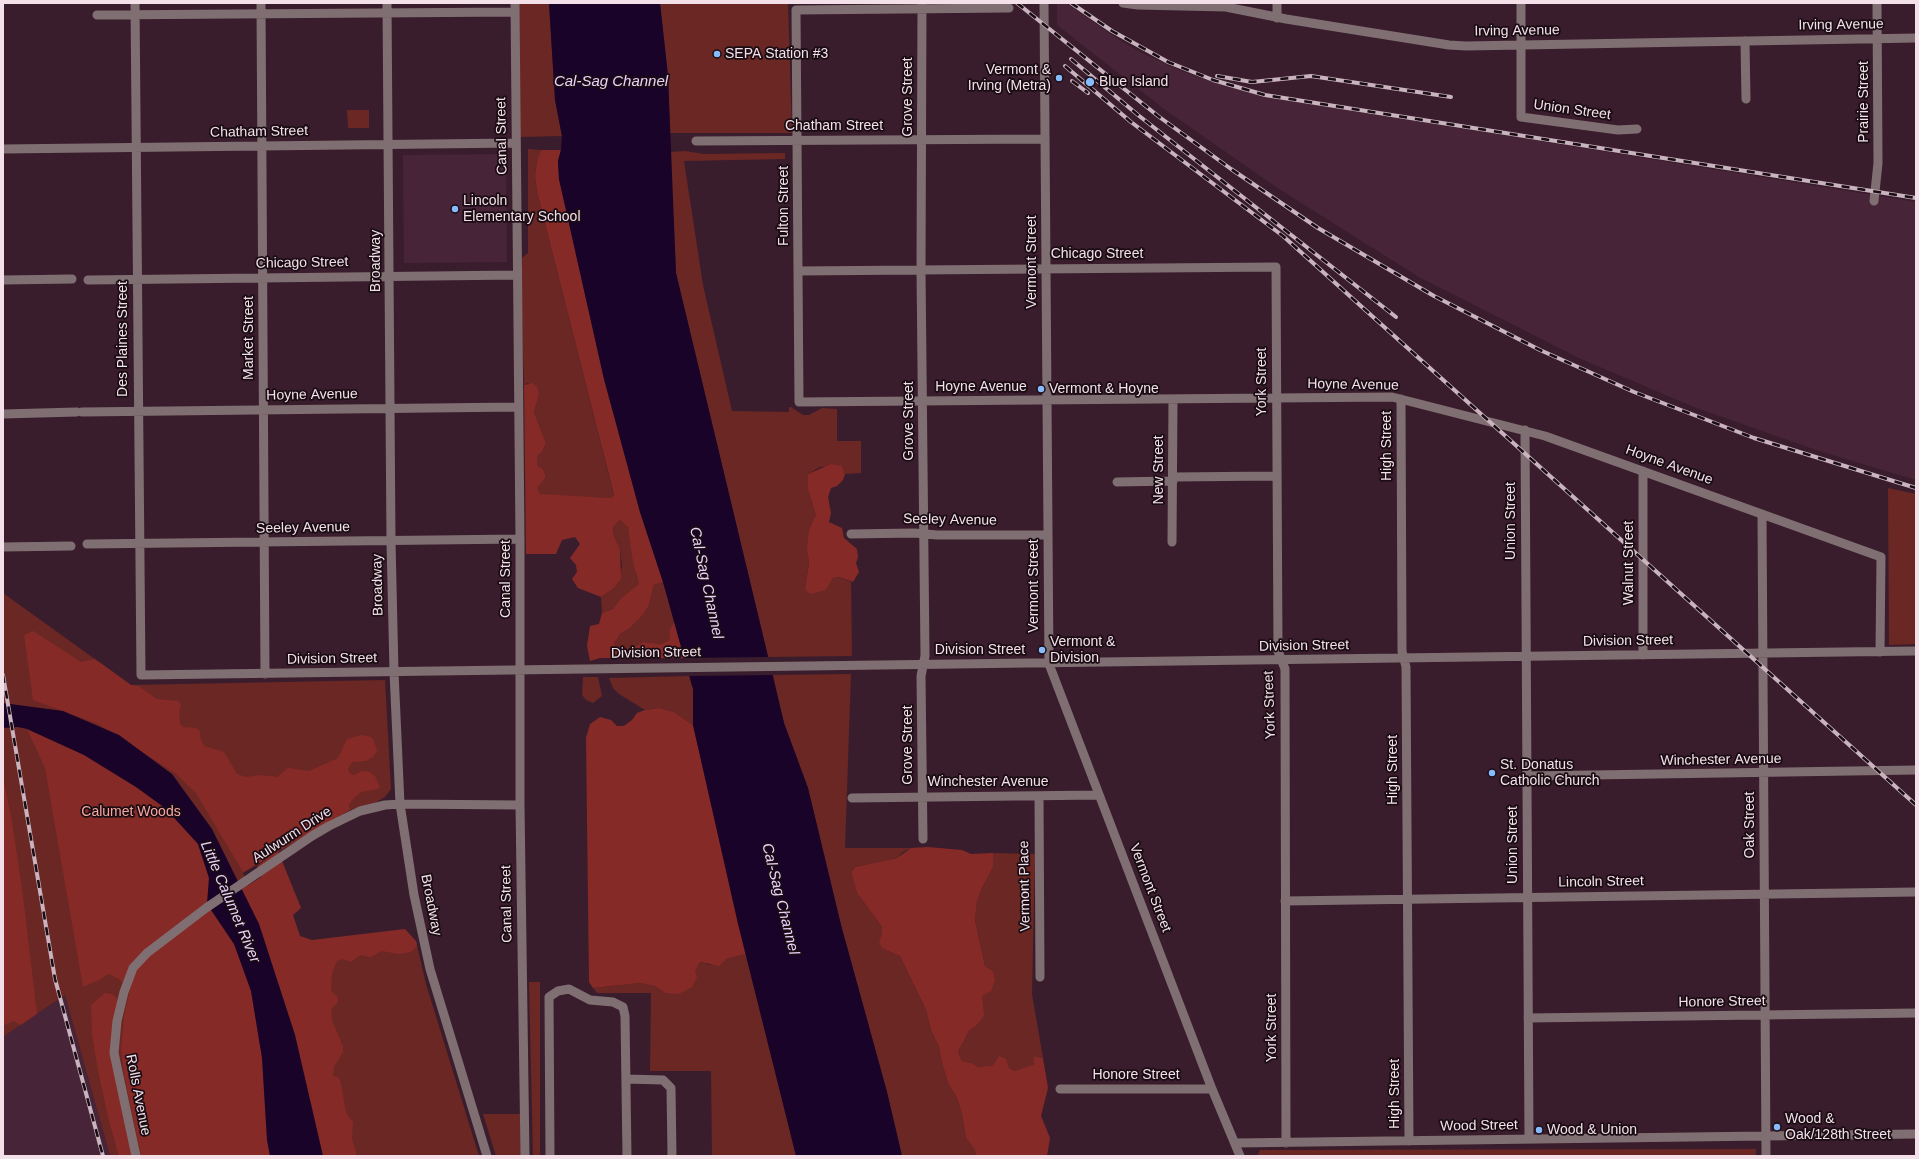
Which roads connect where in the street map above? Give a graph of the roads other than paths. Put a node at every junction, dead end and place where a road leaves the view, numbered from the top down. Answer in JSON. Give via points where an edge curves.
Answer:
{"nodes":[{"id":1,"x":135,"y":3,"type":"edge"},
{"id":2,"x":261,"y":3,"type":"edge"},
{"id":3,"x":388,"y":3,"type":"edge"},
{"id":4,"x":1044,"y":3,"type":"edge"},
{"id":5,"x":1123,"y":3,"type":"edge"},
{"id":6,"x":1277,"y":3,"type":"edge"},
{"id":7,"x":1521,"y":3,"type":"edge"},
{"id":8,"x":1877,"y":3,"type":"edge"},
{"id":9,"x":1164,"y":4,"type":"edge"},
{"id":10,"x":922,"y":6,"type":"edge"},
{"id":11,"x":515,"y":7,"type":"edge"},
{"id":12,"x":1009,"y":8,"type":"dead end"},
{"id":13,"x":388,"y":13,"type":"junction"},
{"id":14,"x":261,"y":14,"type":"junction"},
{"id":15,"x":97,"y":15,"type":"dead end"},
{"id":16,"x":135,"y":15,"type":"junction"},
{"id":17,"x":1277,"y":18,"type":"junction"},
{"id":18,"x":1916,"y":38,"type":"edge"},
{"id":19,"x":1877,"y":39,"type":"junction"},
{"id":20,"x":1745,"y":41,"type":"junction"},
{"id":21,"x":1521,"y":45,"type":"junction"},
{"id":22,"x":1746,"y":99,"type":"dead end"},
{"id":23,"x":1637,"y":129,"type":"dead end"},
{"id":24,"x":1045,"y":139,"type":"junction"},
{"id":25,"x":922,"y":140,"type":"junction"},
{"id":26,"x":696,"y":141,"type":"dead end"},
{"id":27,"x":798,"y":141,"type":"junction"},
{"id":28,"x":516,"y":143,"type":"junction"},
{"id":29,"x":389,"y":144,"type":"junction"},
{"id":30,"x":262,"y":146,"type":"junction"},
{"id":31,"x":137,"y":147,"type":"junction"},
{"id":32,"x":3,"y":149,"type":"edge"},
{"id":33,"x":1874,"y":201,"type":"dead end"},
{"id":34,"x":1276,"y":267,"type":"joint"},
{"id":35,"x":1046,"y":268,"type":"junction"},
{"id":36,"x":922,"y":270,"type":"junction"},
{"id":37,"x":798,"y":271,"type":"junction"},
{"id":38,"x":517,"y":275,"type":"junction"},
{"id":39,"x":390,"y":276,"type":"junction"},
{"id":40,"x":263,"y":278,"type":"junction"},
{"id":41,"x":72,"y":279,"type":"dead end"},
{"id":42,"x":137,"y":279,"type":"junction"},
{"id":43,"x":3,"y":280,"type":"edge"},
{"id":44,"x":88,"y":280,"type":"dead end"},
{"id":45,"x":1276,"y":398,"type":"junction"},
{"id":46,"x":1173,"y":399,"type":"junction"},
{"id":47,"x":1401,"y":399,"type":"junction"},
{"id":48,"x":1047,"y":400,"type":"junction"},
{"id":49,"x":922,"y":401,"type":"junction"},
{"id":50,"x":799,"y":402,"type":"joint"},
{"id":51,"x":518,"y":407,"type":"junction"},
{"id":52,"x":390,"y":409,"type":"junction"},
{"id":53,"x":263,"y":410,"type":"junction"},
{"id":54,"x":137,"y":411,"type":"junction"},
{"id":55,"x":3,"y":414,"type":"edge"},
{"id":56,"x":1525,"y":430,"type":"junction"},
{"id":57,"x":1643,"y":471,"type":"junction"},
{"id":58,"x":1276,"y":476,"type":"junction"},
{"id":59,"x":1173,"y":479,"type":"junction"},
{"id":60,"x":1117,"y":482,"type":"dead end"},
{"id":61,"x":1762,"y":514,"type":"junction"},
{"id":62,"x":924,"y":533,"type":"junction"},
{"id":63,"x":851,"y":534,"type":"dead end"},
{"id":64,"x":1048,"y":535,"type":"junction"},
{"id":65,"x":520,"y":539,"type":"junction"},
{"id":66,"x":391,"y":540,"type":"junction"},
{"id":67,"x":265,"y":542,"type":"junction"},
{"id":68,"x":1172,"y":542,"type":"dead end"},
{"id":69,"x":86,"y":544,"type":"dead end"},
{"id":70,"x":139,"y":544,"type":"junction"},
{"id":71,"x":70,"y":546,"type":"dead end"},
{"id":72,"x":3,"y":547,"type":"edge"},
{"id":73,"x":1916,"y":651,"type":"edge"},
{"id":74,"x":1880,"y":652,"type":"junction"},
{"id":75,"x":1763,"y":653,"type":"junction"},
{"id":76,"x":1643,"y":655,"type":"junction"},
{"id":77,"x":1526,"y":657,"type":"junction"},
{"id":78,"x":1404,"y":659,"type":"junction"},
{"id":79,"x":1281,"y":661,"type":"junction"},
{"id":80,"x":1049,"y":664,"type":"junction"},
{"id":81,"x":923,"y":665,"type":"junction"},
{"id":82,"x":520,"y":670,"type":"junction"},
{"id":83,"x":394,"y":672,"type":"junction"},
{"id":84,"x":265,"y":674,"type":"junction"},
{"id":85,"x":141,"y":675,"type":"joint"},
{"id":86,"x":1916,"y":770,"type":"edge"},
{"id":87,"x":1764,"y":774,"type":"junction"},
{"id":88,"x":1527,"y":776,"type":"junction"},
{"id":89,"x":1039,"y":796,"type":"junction"},
{"id":90,"x":1099,"y":796,"type":"junction"},
{"id":91,"x":922,"y":797,"type":"junction"},
{"id":92,"x":852,"y":798,"type":"dead end"},
{"id":93,"x":400,"y":804,"type":"junction"},
{"id":94,"x":520,"y":805,"type":"junction"},
{"id":95,"x":923,"y":839,"type":"dead end"},
{"id":96,"x":1916,"y":892,"type":"edge"},
{"id":97,"x":1764,"y":894,"type":"junction"},
{"id":98,"x":1528,"y":898,"type":"junction"},
{"id":99,"x":1408,"y":899,"type":"junction"},
{"id":100,"x":1286,"y":901,"type":"junction"},
{"id":101,"x":206,"y":908,"type":"joint"},
{"id":102,"x":1040,"y":977,"type":"dead end"},
{"id":103,"x":1916,"y":1013,"type":"edge"},
{"id":104,"x":1765,"y":1015,"type":"junction"},
{"id":105,"x":1528,"y":1018,"type":"junction"},
{"id":106,"x":626,"y":1079,"type":"junction"},
{"id":107,"x":1060,"y":1089,"type":"dead end"},
{"id":108,"x":1212,"y":1089,"type":"junction"},
{"id":109,"x":1916,"y":1134,"type":"edge"},
{"id":110,"x":1766,"y":1136,"type":"junction"},
{"id":111,"x":1529,"y":1139,"type":"junction"},
{"id":112,"x":1409,"y":1141,"type":"junction"},
{"id":113,"x":1235,"y":1143,"type":"junction"},
{"id":114,"x":1286,"y":1143,"type":"junction"},
{"id":115,"x":136,"y":1156,"type":"edge"},
{"id":116,"x":487,"y":1156,"type":"edge"},
{"id":117,"x":525,"y":1156,"type":"edge"},
{"id":118,"x":550,"y":1156,"type":"edge"},
{"id":119,"x":627,"y":1156,"type":"edge"},
{"id":120,"x":672,"y":1156,"type":"edge"},
{"id":121,"x":1240,"y":1156,"type":"edge"},
{"id":122,"x":1766,"y":1156,"type":"edge"}],
"edges":[{"from":1,"to":16,"type":"street","name":"Des Plaines Street"},
{"from":2,"to":14,"type":"street","name":"Market Street"},
{"from":3,"to":13,"type":"street","name":"Broadway"},
{"from":4,"to":24,"type":"street","name":"Vermont Street"},
{"from":5,"to":9,"type":"street","name":"Irving Avenue"},
{"from":6,"to":17,"type":"street"},
{"from":7,"to":21,"type":"street","name":"Union Street"},
{"from":8,"to":19,"type":"street","name":"Prairie Street"},
{"from":9,"to":17,"type":"street","name":"Irving Avenue","via":[[1226,7]]},
{"from":10,"to":12,"type":"street"},
{"from":10,"to":25,"type":"street","name":"Grove Street"},
{"from":10,"to":27,"type":"street","name":"Fulton Street","via":[[796,10]]},
{"from":11,"to":13,"type":"street"},
{"from":11,"to":28,"type":"street","name":"Canal Street"},
{"from":13,"to":14,"type":"street"},
{"from":13,"to":29,"type":"street","name":"Broadway"},
{"from":14,"to":16,"type":"street"},
{"from":14,"to":30,"type":"street","name":"Market Street"},
{"from":15,"to":16,"type":"street"},
{"from":16,"to":31,"type":"street","name":"Des Plaines Street"},
{"from":17,"to":21,"type":"street","name":"Irving Avenue","via":[[1449,45]]},
{"from":18,"to":19,"type":"street","name":"Irving Avenue"},
{"from":19,"to":20,"type":"street","name":"Irving Avenue"},
{"from":19,"to":33,"type":"street","name":"Prairie Street","via":[[1878,163]]},
{"from":20,"to":21,"type":"street","name":"Irving Avenue"},
{"from":20,"to":22,"type":"street"},
{"from":21,"to":23,"type":"street","name":"Union Street","via":[[1521,117],[1618,130]]},
{"from":24,"to":25,"type":"street","name":"Chatham Street"},
{"from":24,"to":35,"type":"street","name":"Vermont Street"},
{"from":25,"to":27,"type":"street","name":"Chatham Street"},
{"from":25,"to":36,"type":"street","name":"Grove Street"},
{"from":26,"to":27,"type":"street","name":"Chatham Street"},
{"from":27,"to":37,"type":"street","name":"Fulton Street"},
{"from":28,"to":29,"type":"street","name":"Chatham Street"},
{"from":28,"to":38,"type":"street","name":"Canal Street"},
{"from":29,"to":30,"type":"street","name":"Chatham Street"},
{"from":29,"to":39,"type":"street","name":"Broadway"},
{"from":30,"to":31,"type":"street","name":"Chatham Street"},
{"from":30,"to":40,"type":"street","name":"Market Street"},
{"from":31,"to":32,"type":"street","name":"Chatham Street"},
{"from":31,"to":42,"type":"street","name":"Des Plaines Street"},
{"from":34,"to":35,"type":"street","name":"Chicago Street"},
{"from":34,"to":45,"type":"street","name":"York Street"},
{"from":35,"to":36,"type":"street","name":"Chicago Street"},
{"from":35,"to":48,"type":"street","name":"Vermont Street"},
{"from":36,"to":37,"type":"street","name":"Chicago Street"},
{"from":36,"to":49,"type":"street","name":"Grove Street"},
{"from":37,"to":50,"type":"street","name":"Fulton Street"},
{"from":38,"to":39,"type":"street","name":"Chicago Street"},
{"from":38,"to":51,"type":"street","name":"Canal Street"},
{"from":39,"to":40,"type":"street","name":"Chicago Street"},
{"from":39,"to":52,"type":"street","name":"Broadway"},
{"from":40,"to":42,"type":"street","name":"Chicago Street"},
{"from":40,"to":53,"type":"street","name":"Market Street"},
{"from":41,"to":43,"type":"street"},
{"from":42,"to":44,"type":"street","name":"Chicago Street"},
{"from":42,"to":54,"type":"street","name":"Des Plaines Street"},
{"from":45,"to":46,"type":"street","name":"Hoyne Avenue"},
{"from":45,"to":47,"type":"street","name":"Hoyne Avenue"},
{"from":45,"to":58,"type":"street","name":"York Street"},
{"from":46,"to":48,"type":"street","name":"Hoyne Avenue"},
{"from":46,"to":59,"type":"street","name":"New Street"},
{"from":47,"to":56,"type":"street","name":"Hoyne Avenue"},
{"from":47,"to":78,"type":"street","name":"High Street"},
{"from":48,"to":49,"type":"street","name":"Hoyne Avenue"},
{"from":48,"to":64,"type":"street","name":"Vermont Street"},
{"from":49,"to":50,"type":"street","name":"Hoyne Avenue"},
{"from":49,"to":62,"type":"street","name":"Grove Street"},
{"from":51,"to":52,"type":"street","name":"Hoyne Avenue"},
{"from":51,"to":65,"type":"street","name":"Canal Street"},
{"from":52,"to":53,"type":"street","name":"Hoyne Avenue"},
{"from":52,"to":66,"type":"street","name":"Broadway"},
{"from":53,"to":54,"type":"street","name":"Hoyne Avenue"},
{"from":53,"to":67,"type":"street","name":"Market Street"},
{"from":54,"to":55,"type":"street","name":"Hoyne Avenue"},
{"from":54,"to":70,"type":"street","name":"Des Plaines Street"},
{"from":56,"to":57,"type":"street","name":"Hoyne Avenue"},
{"from":56,"to":77,"type":"street","name":"Union Street"},
{"from":57,"to":61,"type":"street","name":"Hoyne Avenue"},
{"from":57,"to":76,"type":"street","name":"Walnut Street"},
{"from":58,"to":59,"type":"street"},
{"from":58,"to":79,"type":"street","name":"York Street","via":[[1278,651]]},
{"from":59,"to":60,"type":"street"},
{"from":59,"to":68,"type":"street","name":"New Street"},
{"from":61,"to":74,"type":"street","name":"Hoyne Avenue","via":[[1881,557]]},
{"from":61,"to":75,"type":"street","name":"Oak Street"},
{"from":62,"to":63,"type":"street","name":"Seeley Avenue"},
{"from":62,"to":64,"type":"street","name":"Seeley Avenue"},
{"from":62,"to":81,"type":"street","name":"Grove Street"},
{"from":64,"to":80,"type":"street","name":"Vermont Street"},
{"from":65,"to":66,"type":"street","name":"Seeley Avenue"},
{"from":65,"to":82,"type":"street","name":"Canal Street"},
{"from":66,"to":67,"type":"street","name":"Seeley Avenue"},
{"from":66,"to":83,"type":"street","name":"Broadway"},
{"from":67,"to":70,"type":"street","name":"Seeley Avenue"},
{"from":67,"to":84,"type":"street","name":"Market Street"},
{"from":69,"to":70,"type":"street","name":"Seeley Avenue"},
{"from":70,"to":85,"type":"street","name":"Des Plaines Street"},
{"from":71,"to":72,"type":"street"},
{"from":73,"to":74,"type":"street","name":"Division Street"},
{"from":74,"to":75,"type":"street","name":"Division Street"},
{"from":75,"to":76,"type":"street","name":"Division Street"},
{"from":75,"to":87,"type":"street","name":"Oak Street"},
{"from":76,"to":77,"type":"street","name":"Division Street"},
{"from":77,"to":78,"type":"street","name":"Division Street"},
{"from":77,"to":88,"type":"street","name":"Union Street"},
{"from":78,"to":79,"type":"street","name":"Division Street"},
{"from":78,"to":99,"type":"street","name":"High Street"},
{"from":79,"to":80,"type":"street","name":"Division Street"},
{"from":79,"to":100,"type":"street","name":"York Street","via":[[1285,669]]},
{"from":80,"to":81,"type":"street","name":"Division Street"},
{"from":80,"to":90,"type":"street","name":"Vermont Street"},
{"from":81,"to":82,"type":"street","name":"Division Street"},
{"from":81,"to":91,"type":"street","name":"Grove Street"},
{"from":82,"to":83,"type":"street","name":"Division Street"},
{"from":82,"to":94,"type":"street","name":"Canal Street"},
{"from":83,"to":84,"type":"street","name":"Division Street"},
{"from":83,"to":93,"type":"street","name":"Broadway"},
{"from":84,"to":85,"type":"street","name":"Division Street"},
{"from":86,"to":87,"type":"street","name":"Winchester Avenue"},
{"from":87,"to":88,"type":"street","name":"Winchester Avenue"},
{"from":87,"to":97,"type":"street","name":"Oak Street"},
{"from":88,"to":98,"type":"street","name":"Union Street"},
{"from":89,"to":90,"type":"street","name":"Winchester Avenue"},
{"from":89,"to":91,"type":"street","name":"Winchester Avenue"},
{"from":89,"to":102,"type":"street","name":"Vermont Place"},
{"from":90,"to":108,"type":"street","name":"Vermont Street"},
{"from":91,"to":92,"type":"street","name":"Winchester Avenue"},
{"from":91,"to":95,"type":"street","name":"Grove Street"},
{"from":93,"to":94,"type":"street","name":"Aulwurm Drive"},
{"from":93,"to":101,"type":"street","name":"Aulwurm Drive","via":[[367,809],[329,826]]},
{"from":93,"to":116,"type":"street","name":"Broadway","via":[[414,895],[430,969]]},
{"from":94,"to":117,"type":"street","name":"Canal Street"},
{"from":96,"to":97,"type":"street","name":"Lincoln Street"},
{"from":97,"to":98,"type":"street","name":"Lincoln Street"},
{"from":97,"to":104,"type":"street","name":"Oak Street"},
{"from":98,"to":99,"type":"street","name":"Lincoln Street"},
{"from":98,"to":105,"type":"street","name":"Union Street"},
{"from":99,"to":100,"type":"street","name":"Lincoln Street"},
{"from":99,"to":112,"type":"street","name":"High Street"},
{"from":100,"to":114,"type":"street","name":"York Street"},
{"from":101,"to":115,"type":"street","name":"Rolls Avenue","via":[[147,953],[133,968],[124,992],[117,1021],[114,1053]]},
{"from":103,"to":104,"type":"street","name":"Honore Street"},
{"from":104,"to":105,"type":"street","name":"Honore Street"},
{"from":104,"to":110,"type":"street","name":"Oak Street"},
{"from":105,"to":111,"type":"street","name":"Union Street"},
{"from":106,"to":118,"type":"street","via":[[626,1016],[623,1007],[613,1002],[590,1000],[569,989],[558,991],[549,997]]},
{"from":106,"to":119,"type":"street"},
{"from":106,"to":120,"type":"street","via":[[663,1080],[671,1088]]},
{"from":107,"to":108,"type":"street","name":"Honore Street"},
{"from":108,"to":113,"type":"street","name":"Vermont Street"},
{"from":109,"to":110,"type":"street","name":"Wood Street"},
{"from":110,"to":111,"type":"street","name":"Wood Street"},
{"from":110,"to":122,"type":"street","name":"Oak Street"},
{"from":111,"to":112,"type":"street","name":"Wood Street"},
{"from":112,"to":114,"type":"street","name":"Wood Street"},
{"from":113,"to":114,"type":"street","name":"Wood Street"},
{"from":113,"to":121,"type":"street","name":"Vermont Street"}]}
